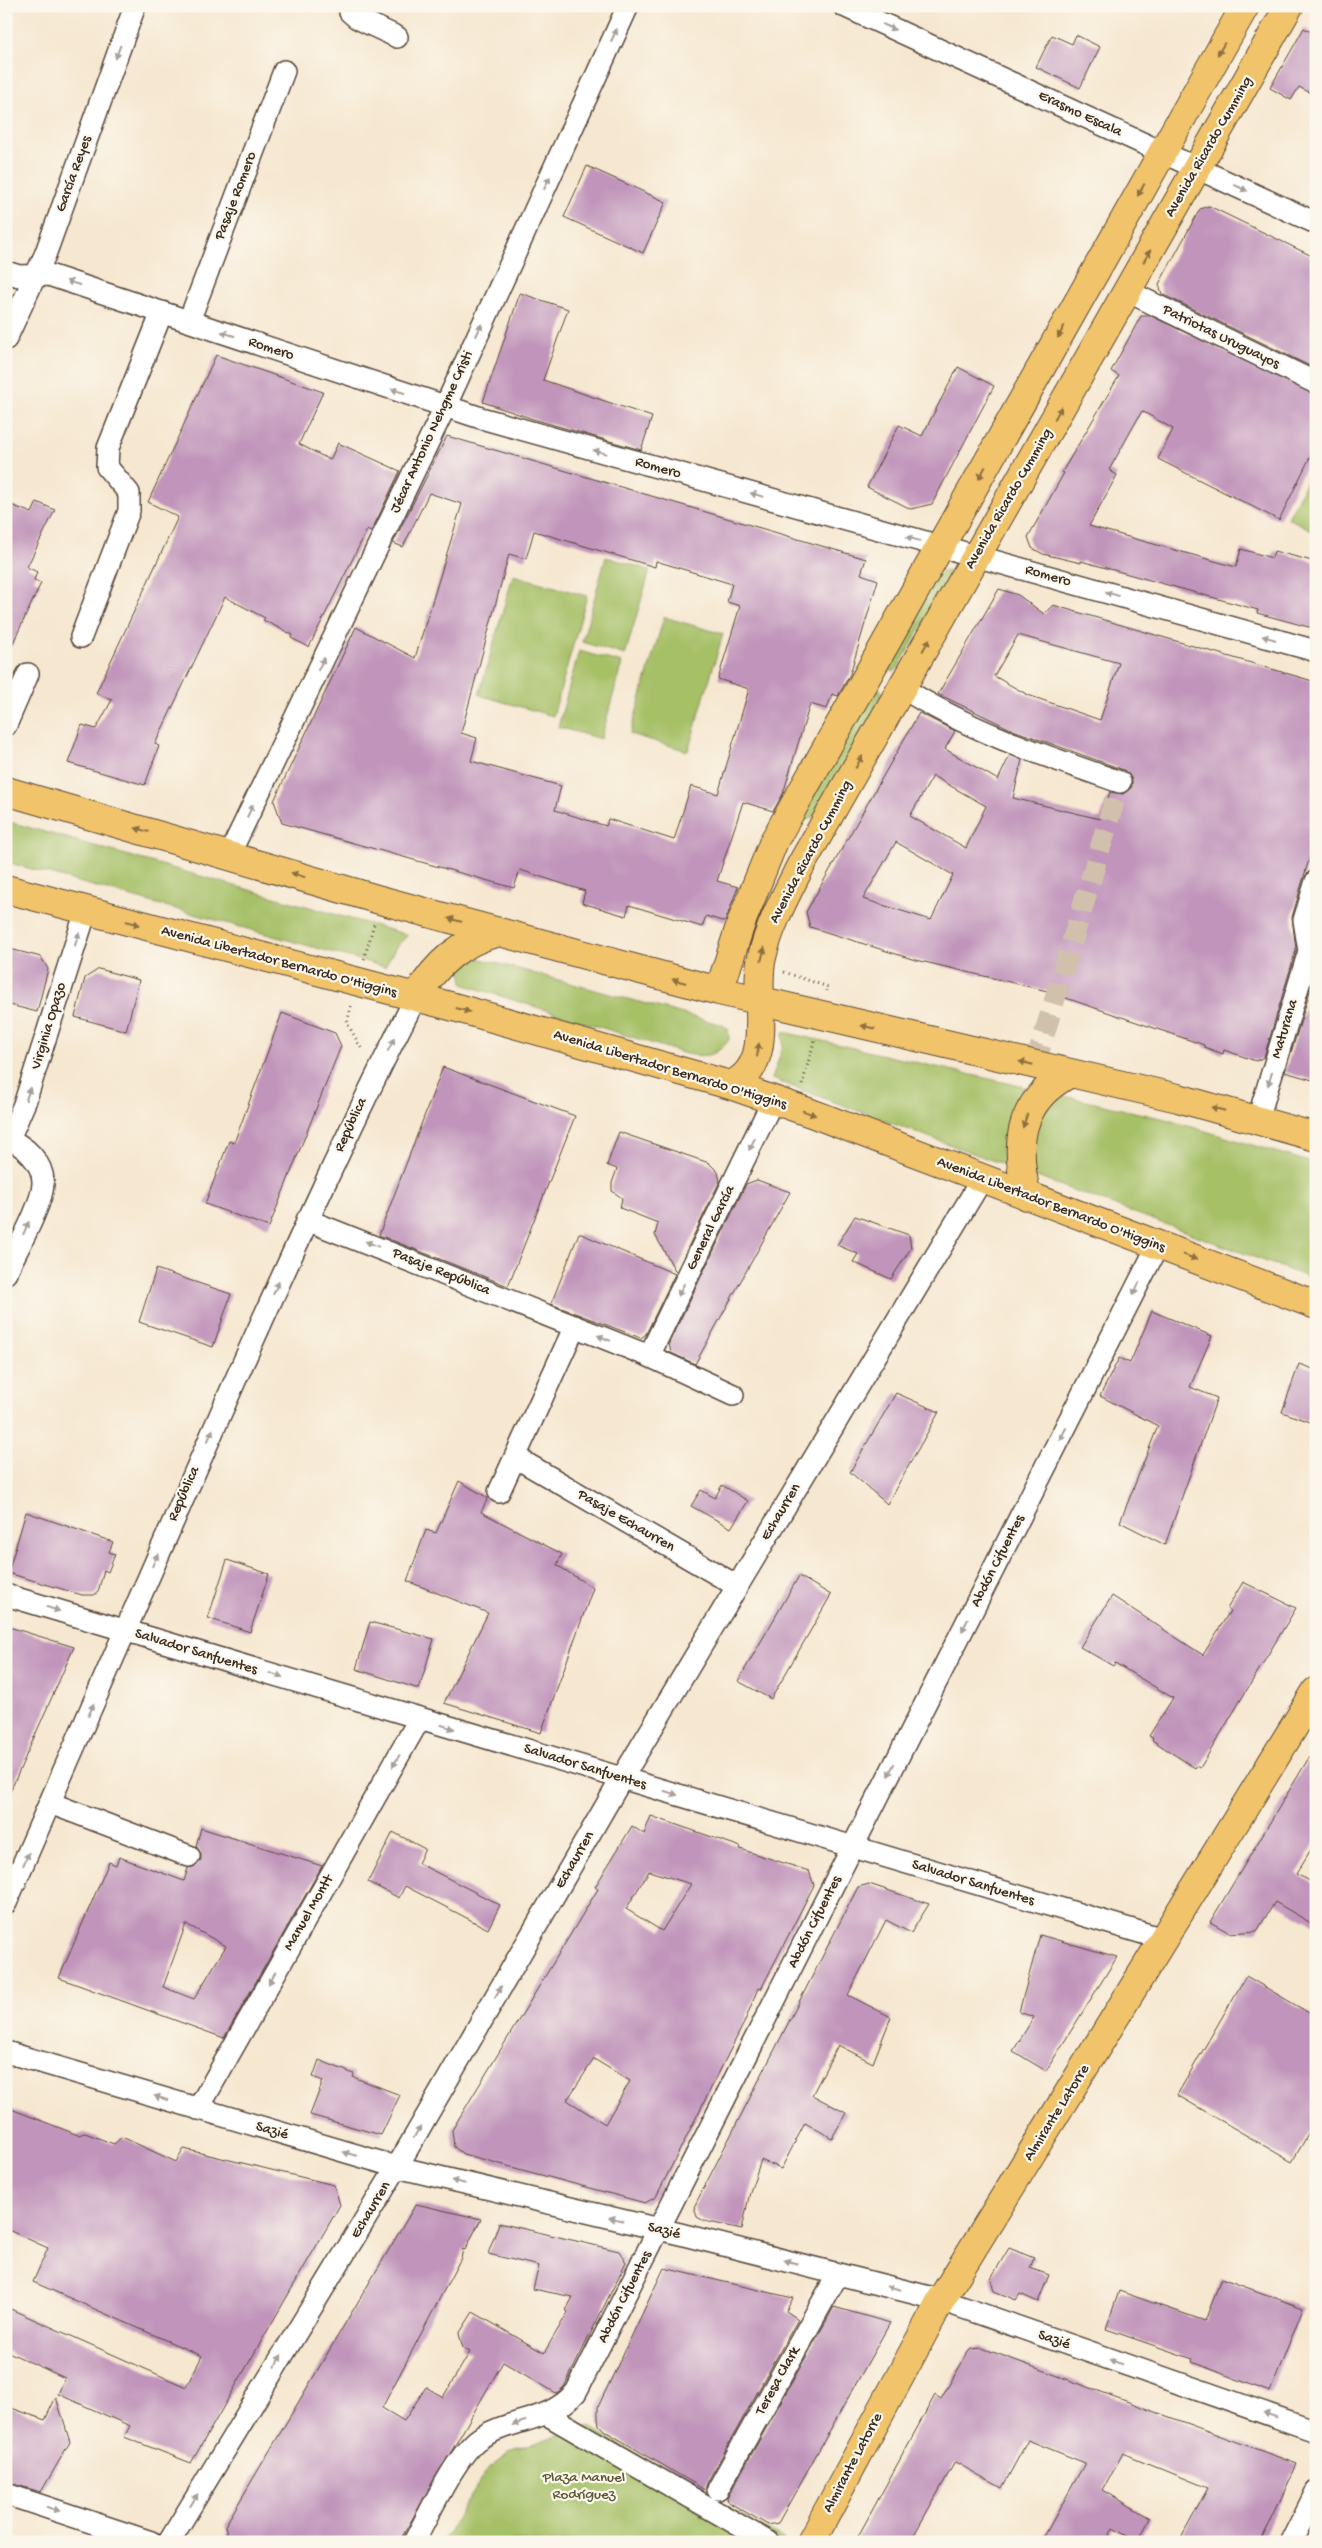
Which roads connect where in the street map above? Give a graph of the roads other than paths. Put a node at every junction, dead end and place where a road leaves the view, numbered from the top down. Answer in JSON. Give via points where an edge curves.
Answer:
{"nodes":[{"id":1,"x":135,"y":6,"type":"edge"},
{"id":2,"x":351,"y":6,"type":"edge"},
{"id":3,"x":628,"y":6,"type":"edge"},
{"id":4,"x":844,"y":6,"type":"edge"},
{"id":5,"x":1245,"y":6,"type":"edge"},
{"id":6,"x":1290,"y":6,"type":"edge"},
{"id":7,"x":397,"y":37,"type":"dead end"},
{"id":8,"x":284,"y":71,"type":"dead end"},
{"id":9,"x":1162,"y":152,"type":"junction"},
{"id":10,"x":1197,"y":168,"type":"junction"},
{"id":11,"x":1316,"y":223,"type":"edge"},
{"id":12,"x":6,"y":272,"type":"edge"},
{"id":13,"x":36,"y":276,"type":"junction"},
{"id":14,"x":1127,"y":291,"type":"junction"},
{"id":15,"x":162,"y":312,"type":"junction"},
{"id":16,"x":189,"y":321,"type":"junction"},
{"id":17,"x":6,"y":339,"type":"edge"},
{"id":18,"x":1316,"y":383,"type":"edge"},
{"id":19,"x":444,"y":407,"type":"junction"},
{"id":20,"x":941,"y":546,"type":"junction"},
{"id":21,"x":977,"y":556,"type":"junction"},
{"id":22,"x":81,"y":637,"type":"dead end"},
{"id":23,"x":1316,"y":651,"type":"edge"},
{"id":24,"x":869,"y":669,"type":"junction"},
{"id":25,"x":28,"y":674,"type":"dead end"},
{"id":26,"x":901,"y":688,"type":"junction"},
{"id":27,"x":6,"y":725,"type":"edge"},
{"id":28,"x":1120,"y":782,"type":"dead end"},
{"id":29,"x":6,"y":791,"type":"edge"},
{"id":30,"x":229,"y":855,"type":"junction"},
{"id":31,"x":1316,"y":881,"type":"edge"},
{"id":32,"x":6,"y":889,"type":"edge"},
{"id":33,"x":86,"y":911,"type":"junction"},
{"id":34,"x":499,"y":932,"type":"junction"},
{"id":35,"x":719,"y":992,"type":"junction"},
{"id":36,"x":416,"y":997,"type":"junction"},
{"id":37,"x":760,"y":1002,"type":"junction"},
{"id":38,"x":1069,"y":1074,"type":"junction"},
{"id":39,"x":730,"y":1085,"type":"junction"},
{"id":40,"x":774,"y":1100,"type":"junction"},
{"id":41,"x":1258,"y":1119,"type":"junction"},
{"id":42,"x":1316,"y":1137,"type":"edge"},
{"id":43,"x":8,"y":1139,"type":"edge"},
{"id":44,"x":982,"y":1179,"type":"junction"},
{"id":45,"x":1027,"y":1196,"type":"junction"},
{"id":46,"x":307,"y":1220,"type":"junction"},
{"id":47,"x":1158,"y":1246,"type":"junction"},
{"id":48,"x":6,"y":1273,"type":"edge"},
{"id":49,"x":1316,"y":1304,"type":"edge"},
{"id":50,"x":575,"y":1326,"type":"junction"},
{"id":51,"x":649,"y":1356,"type":"junction"},
{"id":52,"x":733,"y":1395,"type":"dead end"},
{"id":53,"x":515,"y":1457,"type":"junction"},
{"id":54,"x":499,"y":1492,"type":"dead end"},
{"id":55,"x":737,"y":1586,"type":"junction"},
{"id":56,"x":6,"y":1595,"type":"edge"},
{"id":57,"x":124,"y":1630,"type":"junction"},
{"id":58,"x":1316,"y":1691,"type":"edge"},
{"id":59,"x":420,"y":1718,"type":"junction"},
{"id":60,"x":622,"y":1778,"type":"junction"},
{"id":61,"x":50,"y":1803,"type":"junction"},
{"id":62,"x":852,"y":1847,"type":"junction"},
{"id":63,"x":189,"y":1856,"type":"dead end"},
{"id":64,"x":8,"y":1895,"type":"edge"},
{"id":65,"x":1163,"y":1939,"type":"junction"},
{"id":66,"x":6,"y":2052,"type":"edge"},
{"id":67,"x":198,"y":2109,"type":"junction"},
{"id":68,"x":397,"y":2167,"type":"junction"},
{"id":69,"x":660,"y":2230,"type":"junction"},
{"id":70,"x":838,"y":2274,"type":"junction"},
{"id":71,"x":941,"y":2300,"type":"junction"},
{"id":72,"x":546,"y":2414,"type":"junction"},
{"id":73,"x":1316,"y":2431,"type":"edge"},
{"id":74,"x":718,"y":2489,"type":"dead end"},
{"id":75,"x":1316,"y":2492,"type":"edge"},
{"id":76,"x":6,"y":2494,"type":"edge"},
{"id":77,"x":151,"y":2542,"type":"edge"},
{"id":78,"x":169,"y":2542,"type":"edge"},
{"id":79,"x":414,"y":2542,"type":"edge"},
{"id":80,"x":768,"y":2542,"type":"edge"},
{"id":81,"x":811,"y":2542,"type":"edge"},
{"id":82,"x":1291,"y":2542,"type":"edge"}],
"edges":[{"from":1,"to":13,"type":"street","name":"García Reyes","one_way":true},
{"from":2,"to":7,"type":"street","via":[[350,12],[357,18]]},
{"from":19,"to":3,"type":"street","name":"Jécar Antonio Nehgme Cristi","one_way":true},
{"from":4,"to":9,"type":"street","name":"Erasmo Escala","one_way":true},
{"from":5,"to":9,"type":"main road","name":"Avenida Ricardo Cumming","one_way":true},
{"from":6,"to":10,"type":"main road","name":"Avenida Ricardo Cumming"},
{"from":8,"to":16,"type":"street","name":"Pasaje Romero"},
{"from":9,"to":10,"type":"street","name":"Erasmo Escala"},
{"from":9,"to":20,"type":"main road","name":"Avenida Ricardo Cumming","one_way":true},
{"from":10,"to":11,"type":"street","name":"Erasmo Escala","one_way":true},
{"from":14,"to":10,"type":"main road","name":"Avenida Ricardo Cumming","one_way":true},
{"from":12,"to":13,"type":"street","name":"Romero"},
{"from":15,"to":13,"type":"street","name":"Romero","one_way":true,"via":[[49,275]]},
{"from":13,"to":17,"type":"street","name":"García Reyes"},
{"from":14,"to":18,"type":"street","name":"Patriotas Uruguayos"},
{"from":21,"to":14,"type":"main road","name":"Avenida Ricardo Cumming","one_way":true},
{"from":15,"to":16,"type":"street","name":"Romero"},
{"from":15,"to":22,"type":"street","via":[[108,448],[107,467],[129,493],[128,511]]},
{"from":19,"to":16,"type":"street","name":"Romero","one_way":true},
{"from":20,"to":19,"type":"street","name":"Romero","one_way":true},
{"from":30,"to":19,"type":"street","name":"Jécar Antonio Nehgme Cristi","one_way":true},
{"from":20,"to":21,"type":"street","name":"Romero"},
{"from":20,"to":24,"type":"main road","name":"Avenida Ricardo Cumming"},
{"from":23,"to":21,"type":"street","name":"Romero","one_way":true},
{"from":26,"to":21,"type":"main road","name":"Avenida Ricardo Cumming","one_way":true},
{"from":24,"to":26,"type":"main road"},
{"from":24,"to":35,"type":"main road","name":"Avenida Ricardo Cumming","via":[[768,854]]},
{"from":25,"to":27,"type":"street"},
{"from":26,"to":28,"type":"street","via":[[1015,746]]},
{"from":37,"to":26,"type":"main road","name":"Avenida Ricardo Cumming","one_way":true,"via":[[760,965],[775,919],[801,865]]},
{"from":30,"to":29,"type":"main road","one_way":true},
{"from":34,"to":30,"type":"main road","one_way":true},
{"from":31,"to":41,"type":"street","name":"Maturana","one_way":true,"via":[[1304,920],[1309,951]]},
{"from":32,"to":33,"type":"main road","name":"Avenida Libertador Bernardo O'Higgins"},
{"from":33,"to":36,"type":"main road","name":"Avenida Libertador Bernardo O'Higgins","one_way":true},
{"from":43,"to":33,"type":"street","name":"Virginia Opazo","one_way":true,"via":[[25,1102]]},
{"from":35,"to":34,"type":"main road","one_way":true},
{"from":34,"to":36,"type":"main road","via":[[481,937],[449,955]]},
{"from":35,"to":37,"type":"main road"},
{"from":36,"to":39,"type":"main road","name":"Avenida Libertador Bernardo O'Higgins","one_way":true},
{"from":46,"to":36,"type":"street","name":"República","one_way":true},
{"from":38,"to":37,"type":"main road","one_way":true},
{"from":39,"to":37,"type":"main road","name":"Avenida Ricardo Cumming","one_way":true,"via":[[747,1075],[755,1064],[760,1034]]},
{"from":41,"to":38,"type":"main road","one_way":true},
{"from":38,"to":45,"type":"main road","one_way":true,"via":[[1057,1080],[1037,1099],[1024,1125],[1020,1158]]},
{"from":39,"to":40,"type":"main road","name":"Avenida Libertador Bernardo O'Higgins"},
{"from":40,"to":44,"type":"main road","name":"Avenida Libertador Bernardo O'Higgins","one_way":true},
{"from":40,"to":51,"type":"street","name":"General García","one_way":true},
{"from":41,"to":42,"type":"main road"},
{"from":48,"to":43,"type":"street","name":"Virginia Opazo","one_way":true,"via":[[43,1186],[43,1177],[36,1162],[19,1144]]},
{"from":44,"to":45,"type":"main road","name":"Avenida Libertador Bernardo O'Higgins"},
{"from":44,"to":55,"type":"street","name":"Echaurren"},
{"from":45,"to":47,"type":"main road","name":"Avenida Libertador Bernardo O'Higgins"},
{"from":50,"to":46,"type":"street","name":"Pasaje República","one_way":true},
{"from":57,"to":46,"type":"street","name":"República","one_way":true},
{"from":47,"to":49,"type":"main road","name":"Avenida Libertador Bernardo O'Higgins","one_way":true},
{"from":47,"to":62,"type":"street","name":"Abdón Cifuentes","one_way":true},
{"from":51,"to":50,"type":"street","name":"Pasaje República","one_way":true},
{"from":50,"to":53,"type":"street"},
{"from":51,"to":52,"type":"street","name":"Pasaje República"},
{"from":53,"to":54,"type":"street"},
{"from":53,"to":55,"type":"street","name":"Pasaje Echaurren"},
{"from":55,"to":60,"type":"street","name":"Echaurren"},
{"from":56,"to":57,"type":"street","name":"Salvador Sanfuentes","one_way":true},
{"from":57,"to":59,"type":"street","name":"Salvador Sanfuentes","one_way":true},
{"from":61,"to":57,"type":"street","name":"República","one_way":true},
{"from":58,"to":65,"type":"main road","name":"Almirante Latorre"},
{"from":59,"to":60,"type":"street","name":"Salvador Sanfuentes","one_way":true},
{"from":59,"to":67,"type":"street","name":"Manuel Montt","one_way":true},
{"from":60,"to":62,"type":"street","name":"Salvador Sanfuentes","one_way":true},
{"from":68,"to":60,"type":"street","name":"Echaurren","one_way":true},
{"from":61,"to":63,"type":"street"},
{"from":64,"to":61,"type":"street","name":"República","one_way":true},
{"from":62,"to":65,"type":"street","name":"Salvador Sanfuentes"},
{"from":62,"to":69,"type":"street","name":"Abdón Cifuentes"},
{"from":65,"to":71,"type":"main road","name":"Almirante Latorre"},
{"from":67,"to":66,"type":"street","name":"Sazié","one_way":true},
{"from":68,"to":67,"type":"street","name":"Sazié","one_way":true},
{"from":69,"to":68,"type":"street","name":"Sazié","one_way":true},
{"from":78,"to":68,"type":"street","name":"Echaurren","one_way":true},
{"from":70,"to":69,"type":"street","name":"Sazié","one_way":true},
{"from":69,"to":72,"type":"street","name":"Abdón Cifuentes","via":[[576,2392],[564,2406]]},
{"from":71,"to":70,"type":"street","name":"Sazié","one_way":true},
{"from":70,"to":74,"type":"street","name":"Teresa Clark"},
{"from":73,"to":71,"type":"street","name":"Sazié","one_way":true},
{"from":71,"to":81,"type":"main road","name":"Almirante Latorre"},
{"from":72,"to":79,"type":"street","name":"Abdón Cifuentes","one_way":true,"via":[[478,2440],[465,2453]]},
{"from":72,"to":80,"type":"street"},
{"from":75,"to":82,"type":"street"},
{"from":76,"to":77,"type":"street","one_way":true}]}
